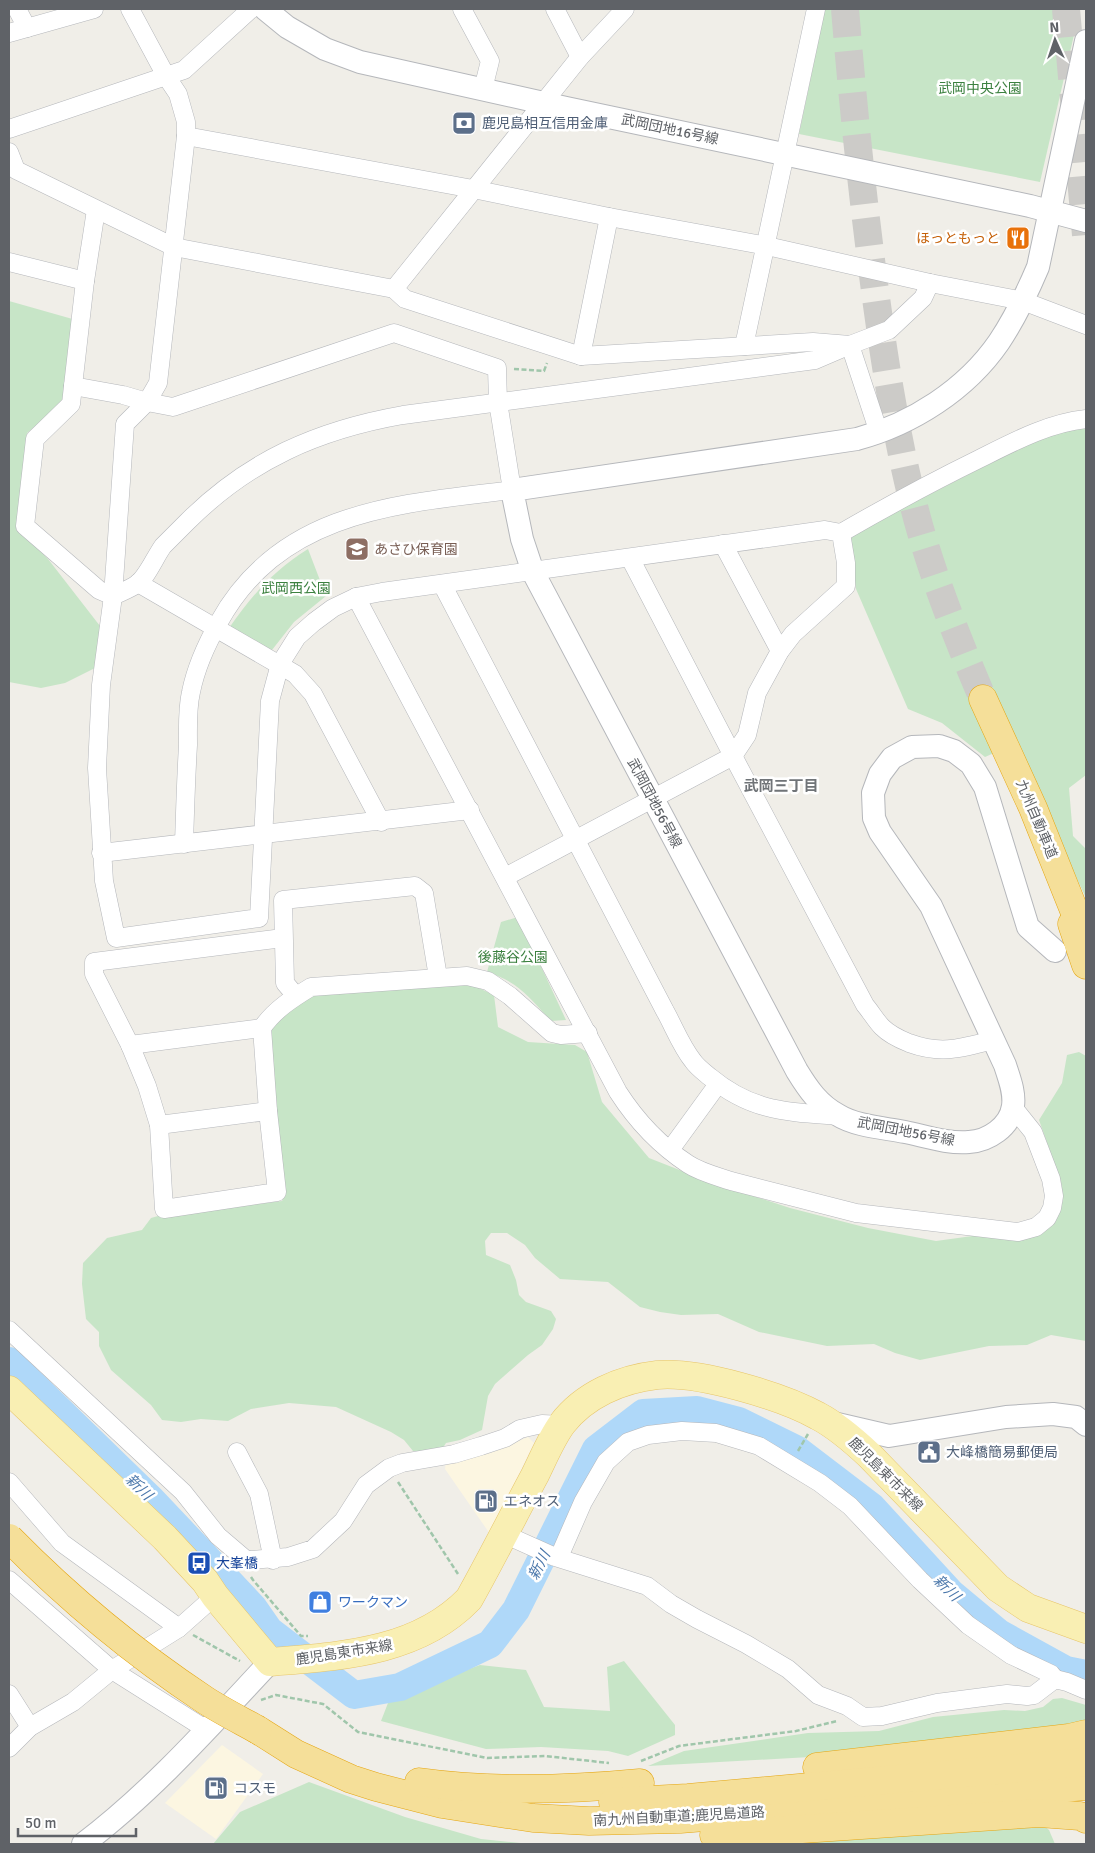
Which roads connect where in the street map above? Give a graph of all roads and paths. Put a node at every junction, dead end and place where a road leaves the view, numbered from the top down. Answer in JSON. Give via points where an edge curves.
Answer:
{"nodes":[{"id":1,"x":17,"y":9,"type":"edge"},
{"id":2,"x":94,"y":9,"type":"edge"},
{"id":3,"x":130,"y":9,"type":"edge"},
{"id":4,"x":251,"y":9,"type":"edge"},
{"id":5,"x":265,"y":9,"type":"edge"},
{"id":6,"x":462,"y":9,"type":"edge"},
{"id":7,"x":555,"y":9,"type":"edge"},
{"id":8,"x":625,"y":9,"type":"edge"},
{"id":9,"x":816,"y":9,"type":"edge"},
{"id":10,"x":27,"y":28,"type":"junction"},
{"id":11,"x":9,"y":33,"type":"edge"},
{"id":12,"x":1086,"y":41,"type":"edge"},
{"id":13,"x":580,"y":57,"type":"junction"},
{"id":14,"x":166,"y":76,"type":"junction"},
{"id":15,"x":483,"y":89,"type":"junction"},
{"id":16,"x":543,"y":103,"type":"junction"},
{"id":17,"x":9,"y":129,"type":"edge"},
{"id":18,"x":186,"y":136,"type":"junction"},
{"id":19,"x":9,"y":152,"type":"edge"},
{"id":20,"x":786,"y":154,"type":"junction"},
{"id":21,"x":12,"y":174,"type":"edge"},
{"id":22,"x":473,"y":189,"type":"junction"},
{"id":23,"x":96,"y":210,"type":"junction"},
{"id":24,"x":1050,"y":211,"type":"junction"},
{"id":25,"x":609,"y":217,"type":"junction"},
{"id":26,"x":1086,"y":221,"type":"edge"},
{"id":27,"x":766,"y":246,"type":"junction"},
{"id":28,"x":174,"y":247,"type":"junction"},
{"id":29,"x":9,"y":262,"type":"edge"},
{"id":30,"x":85,"y":281,"type":"junction"},
{"id":31,"x":930,"y":283,"type":"junction"},
{"id":32,"x":394,"y":289,"type":"junction"},
{"id":33,"x":1023,"y":301,"type":"junction"},
{"id":34,"x":1086,"y":325,"type":"edge"},
{"id":35,"x":850,"y":345,"type":"junction"},
{"id":36,"x":744,"y":346,"type":"junction"},
{"id":37,"x":554,"y":348,"type":"junction"},
{"id":38,"x":581,"y":356,"type":"junction"},
{"id":39,"x":497,"y":368,"type":"junction"},
{"id":40,"x":73,"y":386,"type":"junction"},
{"id":41,"x":147,"y":402,"type":"junction"},
{"id":42,"x":498,"y":402,"type":"junction"},
{"id":43,"x":1086,"y":419,"type":"edge"},
{"id":44,"x":879,"y":433,"type":"junction"},
{"id":45,"x":512,"y":490,"type":"junction"},
{"id":46,"x":841,"y":533,"type":"junction"},
{"id":47,"x":723,"y":544,"type":"junction"},
{"id":48,"x":630,"y":558,"type":"junction"},
{"id":49,"x":533,"y":572,"type":"junction"},
{"id":50,"x":138,"y":583,"type":"junction"},
{"id":51,"x":442,"y":584,"type":"junction"},
{"id":52,"x":113,"y":596,"type":"junction"},
{"id":53,"x":356,"y":597,"type":"junction"},
{"id":54,"x":215,"y":629,"type":"junction"},
{"id":55,"x":780,"y":651,"type":"junction"},
{"id":56,"x":280,"y":664,"type":"junction"},
{"id":57,"x":983,"y":699,"type":"tunnel mouth"},
{"id":58,"x":733,"y":756,"type":"junction"},
{"id":59,"x":652,"y":798,"type":"junction"},
{"id":60,"x":1033,"y":808,"type":"junction"},
{"id":61,"x":470,"y":810,"type":"junction"},
{"id":62,"x":381,"y":822,"type":"junction"},
{"id":63,"x":262,"y":836,"type":"junction"},
{"id":64,"x":576,"y":838,"type":"junction"},
{"id":65,"x":184,"y":844,"type":"junction"},
{"id":66,"x":102,"y":853,"type":"junction"},
{"id":67,"x":505,"y":877,"type":"junction"},
{"id":68,"x":283,"y":938,"type":"junction"},
{"id":69,"x":1086,"y":940,"type":"edge"},
{"id":70,"x":1055,"y":951,"type":"dead end"},
{"id":71,"x":1086,"y":965,"type":"edge"},
{"id":72,"x":438,"y":977,"type":"junction"},
{"id":73,"x":296,"y":996,"type":"junction"},
{"id":74,"x":262,"y":1028,"type":"junction"},
{"id":75,"x":588,"y":1033,"type":"junction"},
{"id":76,"x":993,"y":1040,"type":"junction"},
{"id":77,"x":130,"y":1045,"type":"junction"},
{"id":78,"x":718,"y":1084,"type":"junction"},
{"id":79,"x":1013,"y":1107,"type":"junction"},
{"id":80,"x":268,"y":1111,"type":"junction"},
{"id":81,"x":839,"y":1116,"type":"junction"},
{"id":82,"x":159,"y":1125,"type":"junction"},
{"id":83,"x":670,"y":1150,"type":"junction"},
{"id":84,"x":9,"y":1330,"type":"edge"},
{"id":85,"x":9,"y":1390,"type":"edge"},
{"id":86,"x":828,"y":1422,"type":"junction"},
{"id":87,"x":562,"y":1425,"type":"junction"},
{"id":88,"x":1086,"y":1425,"type":"edge"},
{"id":89,"x":237,"y":1452,"type":"dead end"},
{"id":90,"x":389,"y":1468,"type":"junction"},
{"id":91,"x":9,"y":1482,"type":"edge"},
{"id":92,"x":504,"y":1534,"type":"junction"},
{"id":93,"x":9,"y":1538,"type":"edge"},
{"id":94,"x":557,"y":1557,"type":"junction"},
{"id":95,"x":245,"y":1559,"type":"junction"},
{"id":96,"x":273,"y":1560,"type":"junction"},
{"id":97,"x":460,"y":1577,"type":"dead end"},
{"id":98,"x":9,"y":1580,"type":"edge"},
{"id":99,"x":215,"y":1596,"type":"junction"},
{"id":100,"x":179,"y":1628,"type":"junction"},
{"id":101,"x":1086,"y":1629,"type":"edge"},
{"id":102,"x":310,"y":1636,"type":"dead end"},
{"id":103,"x":240,"y":1661,"type":"dead end"},
{"id":104,"x":282,"y":1661,"type":"junction"},
{"id":105,"x":112,"y":1670,"type":"junction"},
{"id":106,"x":1055,"y":1679,"type":"junction"},
{"id":107,"x":1086,"y":1690,"type":"edge"},
{"id":108,"x":9,"y":1694,"type":"edge"},
{"id":109,"x":260,"y":1700,"type":"dead end"},
{"id":110,"x":863,"y":1717,"type":"junction"},
{"id":111,"x":30,"y":1727,"type":"junction"},
{"id":112,"x":207,"y":1730,"type":"junction"},
{"id":113,"x":1080,"y":1738,"type":"edge"},
{"id":114,"x":9,"y":1748,"type":"edge"},
{"id":115,"x":1086,"y":1762,"type":"edge"},
{"id":116,"x":611,"y":1763,"type":"dead end"},
{"id":117,"x":636,"y":1763,"type":"dead end"},
{"id":118,"x":382,"y":1782,"type":"junction"},
{"id":119,"x":1086,"y":1786,"type":"edge"},
{"id":120,"x":1086,"y":1802,"type":"edge"},
{"id":121,"x":1039,"y":1813,"type":"junction"},
{"id":122,"x":1086,"y":1819,"type":"edge"},
{"id":123,"x":83,"y":1844,"type":"edge"}],
"edges":[{"from":1,"to":10,"type":"street"},
{"from":2,"to":10,"type":"street"},
{"from":3,"to":14,"type":"street"},
{"from":4,"to":14,"type":"street","via":[[184,70]]},
{"from":5,"to":15,"type":"street","name":"武岡団地16号線","via":[[287,27],[325,49],[360,62]]},
{"from":6,"to":15,"type":"street","via":[[490,61]]},
{"from":7,"to":13,"type":"street"},
{"from":8,"to":13,"type":"street"},
{"from":9,"to":20,"type":"street"},
{"from":10,"to":11,"type":"street"},
{"from":12,"to":24,"type":"street"},
{"from":13,"to":16,"type":"street"},
{"from":14,"to":17,"type":"street"},
{"from":14,"to":18,"type":"street","via":[[178,94],[186,122]]},
{"from":15,"to":16,"type":"street","name":"武岡団地16号線"},
{"from":16,"to":20,"type":"street","name":"武岡団地16号線"},
{"from":16,"to":22,"type":"street"},
{"from":18,"to":22,"type":"street"},
{"from":18,"to":28,"type":"street"},
{"from":19,"to":21,"type":"street"},
{"from":20,"to":24,"type":"street","name":"武岡団地16号線"},
{"from":20,"to":27,"type":"street"},
{"from":21,"to":23,"type":"street"},
{"from":22,"to":25,"type":"street"},
{"from":22,"to":32,"type":"street"},
{"from":23,"to":28,"type":"street"},
{"from":23,"to":30,"type":"street"},
{"from":24,"to":26,"type":"street","name":"武岡団地16号線"},
{"from":24,"to":33,"type":"street","via":[[1038,267]]},
{"from":25,"to":27,"type":"street"},
{"from":25,"to":38,"type":"street"},
{"from":27,"to":31,"type":"street"},
{"from":27,"to":36,"type":"street"},
{"from":28,"to":32,"type":"street"},
{"from":28,"to":41,"type":"street","via":[[158,383]]},
{"from":29,"to":30,"type":"street"},
{"from":30,"to":40,"type":"street"},
{"from":31,"to":33,"type":"street"},
{"from":31,"to":35,"type":"street","via":[[923,298],[889,330]]},
{"from":32,"to":37,"type":"street","via":[[405,299]]},
{"from":33,"to":34,"type":"street"},
{"from":33,"to":44,"type":"street","via":[[998,343],[950,393],[917,415]]},
{"from":35,"to":36,"type":"street","via":[[813,342]]},
{"from":35,"to":42,"type":"street","via":[[814,360]]},
{"from":35,"to":44,"type":"street"},
{"from":36,"to":38,"type":"street"},
{"from":37,"to":38,"type":"street"},
{"from":37,"to":39,"type":"path","via":[[544,371]]},
{"from":39,"to":41,"type":"street","via":[[394,333],[173,407]]},
{"from":39,"to":42,"type":"street"},
{"from":40,"to":41,"type":"street"},
{"from":40,"to":52,"type":"street","via":[[72,404],[35,439],[25,526],[99,590]]},
{"from":41,"to":52,"type":"street","via":[[125,424]]},
{"from":42,"to":45,"type":"street"},
{"from":42,"to":50,"type":"street","via":[[373,420],[296,445],[212,498],[163,547]]},
{"from":43,"to":46,"type":"street","via":[[1068,421],[1025,436],[914,491]]},
{"from":44,"to":45,"type":"street","via":[[827,445]]},
{"from":45,"to":49,"type":"street","name":"武岡団地56号線"},
{"from":45,"to":54,"type":"street","via":[[381,509],[323,528],[276,554],[239,591]]},
{"from":46,"to":47,"type":"street","via":[[825,530]]},
{"from":46,"to":55,"type":"street","via":[[846,586],[793,634]]},
{"from":47,"to":48,"type":"street"},
{"from":47,"to":55,"type":"street"},
{"from":48,"to":49,"type":"street"},
{"from":48,"to":58,"type":"street"},
{"from":49,"to":51,"type":"street"},
{"from":49,"to":59,"type":"street","name":"武岡団地56号線"},
{"from":50,"to":52,"type":"street"},
{"from":50,"to":54,"type":"street"},
{"from":51,"to":53,"type":"street"},
{"from":51,"to":64,"type":"street"},
{"from":52,"to":66,"type":"street","via":[[98,720]]},
{"from":53,"to":56,"type":"street","via":[[333,608],[298,636]]},
{"from":53,"to":61,"type":"street"},
{"from":54,"to":56,"type":"street"},
{"from":54,"to":65,"type":"street","via":[[203,651],[190,694]]},
{"from":55,"to":58,"type":"street","via":[[757,693],[747,735]]},
{"from":56,"to":62,"type":"street","via":[[295,674],[313,694]]},
{"from":56,"to":63,"type":"street","via":[[270,700]]},
{"from":57,"to":60,"type":"highway","name":"九州自動車道"},
{"from":58,"to":59,"type":"street"},
{"from":58,"to":76,"type":"street","via":[[865,1005],[881,1027],[896,1038],[938,1050],[958,1049]]},
{"from":59,"to":64,"type":"street"},
{"from":59,"to":81,"type":"street","name":"武岡団地56号線","via":[[806,1086],[819,1102]]},
{"from":60,"to":69,"type":"highway","name":"九州自動車道"},
{"from":60,"to":71,"type":"highway"},
{"from":61,"to":62,"type":"street"},
{"from":61,"to":67,"type":"street"},
{"from":62,"to":63,"type":"street"},
{"from":63,"to":65,"type":"street"},
{"from":63,"to":66,"type":"street","via":[[259,918],[116,938],[104,881]]},
{"from":64,"to":67,"type":"street"},
{"from":64,"to":78,"type":"street","via":[[693,1062]]},
{"from":65,"to":66,"type":"street"},
{"from":67,"to":75,"type":"street"},
{"from":68,"to":72,"type":"street","via":[[283,900],[415,886],[424,893]]},
{"from":68,"to":73,"type":"street","via":[[285,983]]},
{"from":68,"to":77,"type":"street","via":[[94,962],[94,974]]},
{"from":70,"to":76,"type":"street","via":[[1028,927],[985,787],[971,764],[954,751],[939,746],[912,747],[892,758],[880,774],[873,793],[874,818],[880,832],[931,906]]},
{"from":72,"to":73,"type":"street","via":[[311,987]]},
{"from":72,"to":75,"type":"street","via":[[467,976],[488,981],[552,1033]]},
{"from":73,"to":74,"type":"street"},
{"from":74,"to":77,"type":"street"},
{"from":74,"to":80,"type":"street"},
{"from":75,"to":83,"type":"street","via":[[629,1108],[646,1129]]},
{"from":76,"to":79,"type":"street","via":[[1011,1085]]},
{"from":77,"to":82,"type":"street"},
{"from":78,"to":81,"type":"street","via":[[761,1106]]},
{"from":78,"to":83,"type":"street"},
{"from":79,"to":81,"type":"street","name":"武岡団地56号線","via":[[1002,1129],[990,1137],[970,1142],[950,1141]]},
{"from":79,"to":83,"type":"street","via":[[1033,1132],[1054,1196],[1048,1218],[1036,1227],[1018,1232],[849,1211],[710,1175]]},
{"from":80,"to":82,"type":"street"},
{"from":80,"to":82,"type":"street","via":[[277,1192],[164,1209]]},
{"from":84,"to":95,"type":"street","via":[[183,1492],[218,1536]]},
{"from":85,"to":99,"type":"main road","via":[[165,1538]]},
{"from":86,"to":87,"type":"main road","name":"鹿児島東市来線","via":[[764,1393],[687,1376],[658,1375],[630,1380],[600,1391]]},
{"from":86,"to":88,"type":"street","via":[[889,1436],[1006,1417],[1053,1414],[1076,1417]]},
{"from":86,"to":101,"type":"main road","name":"鹿児島東市来線","via":[[869,1455],[998,1588],[1028,1608]]},
{"from":87,"to":90,"type":"street","via":[[528,1427],[454,1454]]},
{"from":87,"to":92,"type":"main road","name":"鹿児島東市来線"},
{"from":89,"to":96,"type":"street","via":[[259,1494]]},
{"from":90,"to":96,"type":"street","via":[[366,1485],[343,1521],[313,1549]]},
{"from":90,"to":97,"type":"path"},
{"from":91,"to":100,"type":"street","via":[[62,1543]]},
{"from":92,"to":94,"type":"street"},
{"from":92,"to":104,"type":"main road","name":"鹿児島東市来線","via":[[469,1599],[454,1614],[427,1631],[397,1644],[359,1652]]},
{"from":93,"to":118,"type":"highway","name":"南九州自動車道;鹿児島道路","bridge":true,"via":[[88,1613],[206,1700],[298,1750]]},
{"from":94,"to":106,"type":"street","via":[[606,1462],[628,1442],[648,1435],[682,1431],[716,1433],[758,1446],[820,1483],[850,1506],[968,1625],[1011,1655]]},
{"from":94,"to":110,"type":"street","via":[[646,1586],[678,1608],[788,1670],[818,1695],[848,1706]]},
{"from":95,"to":96,"type":"street"},
{"from":95,"to":102,"type":"path","via":[[253,1580],[301,1636]]},
{"from":98,"to":105,"type":"street"},
{"from":99,"to":100,"type":"street"},
{"from":99,"to":104,"type":"main road"},
{"from":100,"to":103,"type":"path"},
{"from":100,"to":105,"type":"street"},
{"from":104,"to":112,"type":"street"},
{"from":105,"to":111,"type":"street","via":[[73,1702]]},
{"from":105,"to":112,"type":"street"},
{"from":106,"to":107,"type":"street"},
{"from":106,"to":110,"type":"street","via":[[1027,1696],[980,1697]]},
{"from":108,"to":111,"type":"street"},
{"from":109,"to":116,"type":"path","via":[[276,1694],[323,1704],[358,1732],[487,1758],[545,1756]]},
{"from":110,"to":117,"type":"path","via":[[826,1722],[796,1731],[679,1746]]},
{"from":111,"to":114,"type":"street"},
{"from":112,"to":123,"type":"street","via":[[111,1823]]},
{"from":113,"to":118,"type":"highway","via":[[621,1785],[511,1789]]},
{"from":115,"to":118,"type":"highway","name":"南九州自動車道;鹿児島道路","via":[[614,1802],[511,1801]]},
{"from":118,"to":119,"type":"highway","name":"南九州自動車道;鹿児島道路","via":[[442,1804],[533,1818],[590,1821],[680,1819]]},
{"from":118,"to":121,"type":"highway","via":[[402,1800],[450,1815],[502,1826],[608,1838],[665,1838]]},
{"from":120,"to":121,"type":"highway"},
{"from":121,"to":122,"type":"highway"}]}
